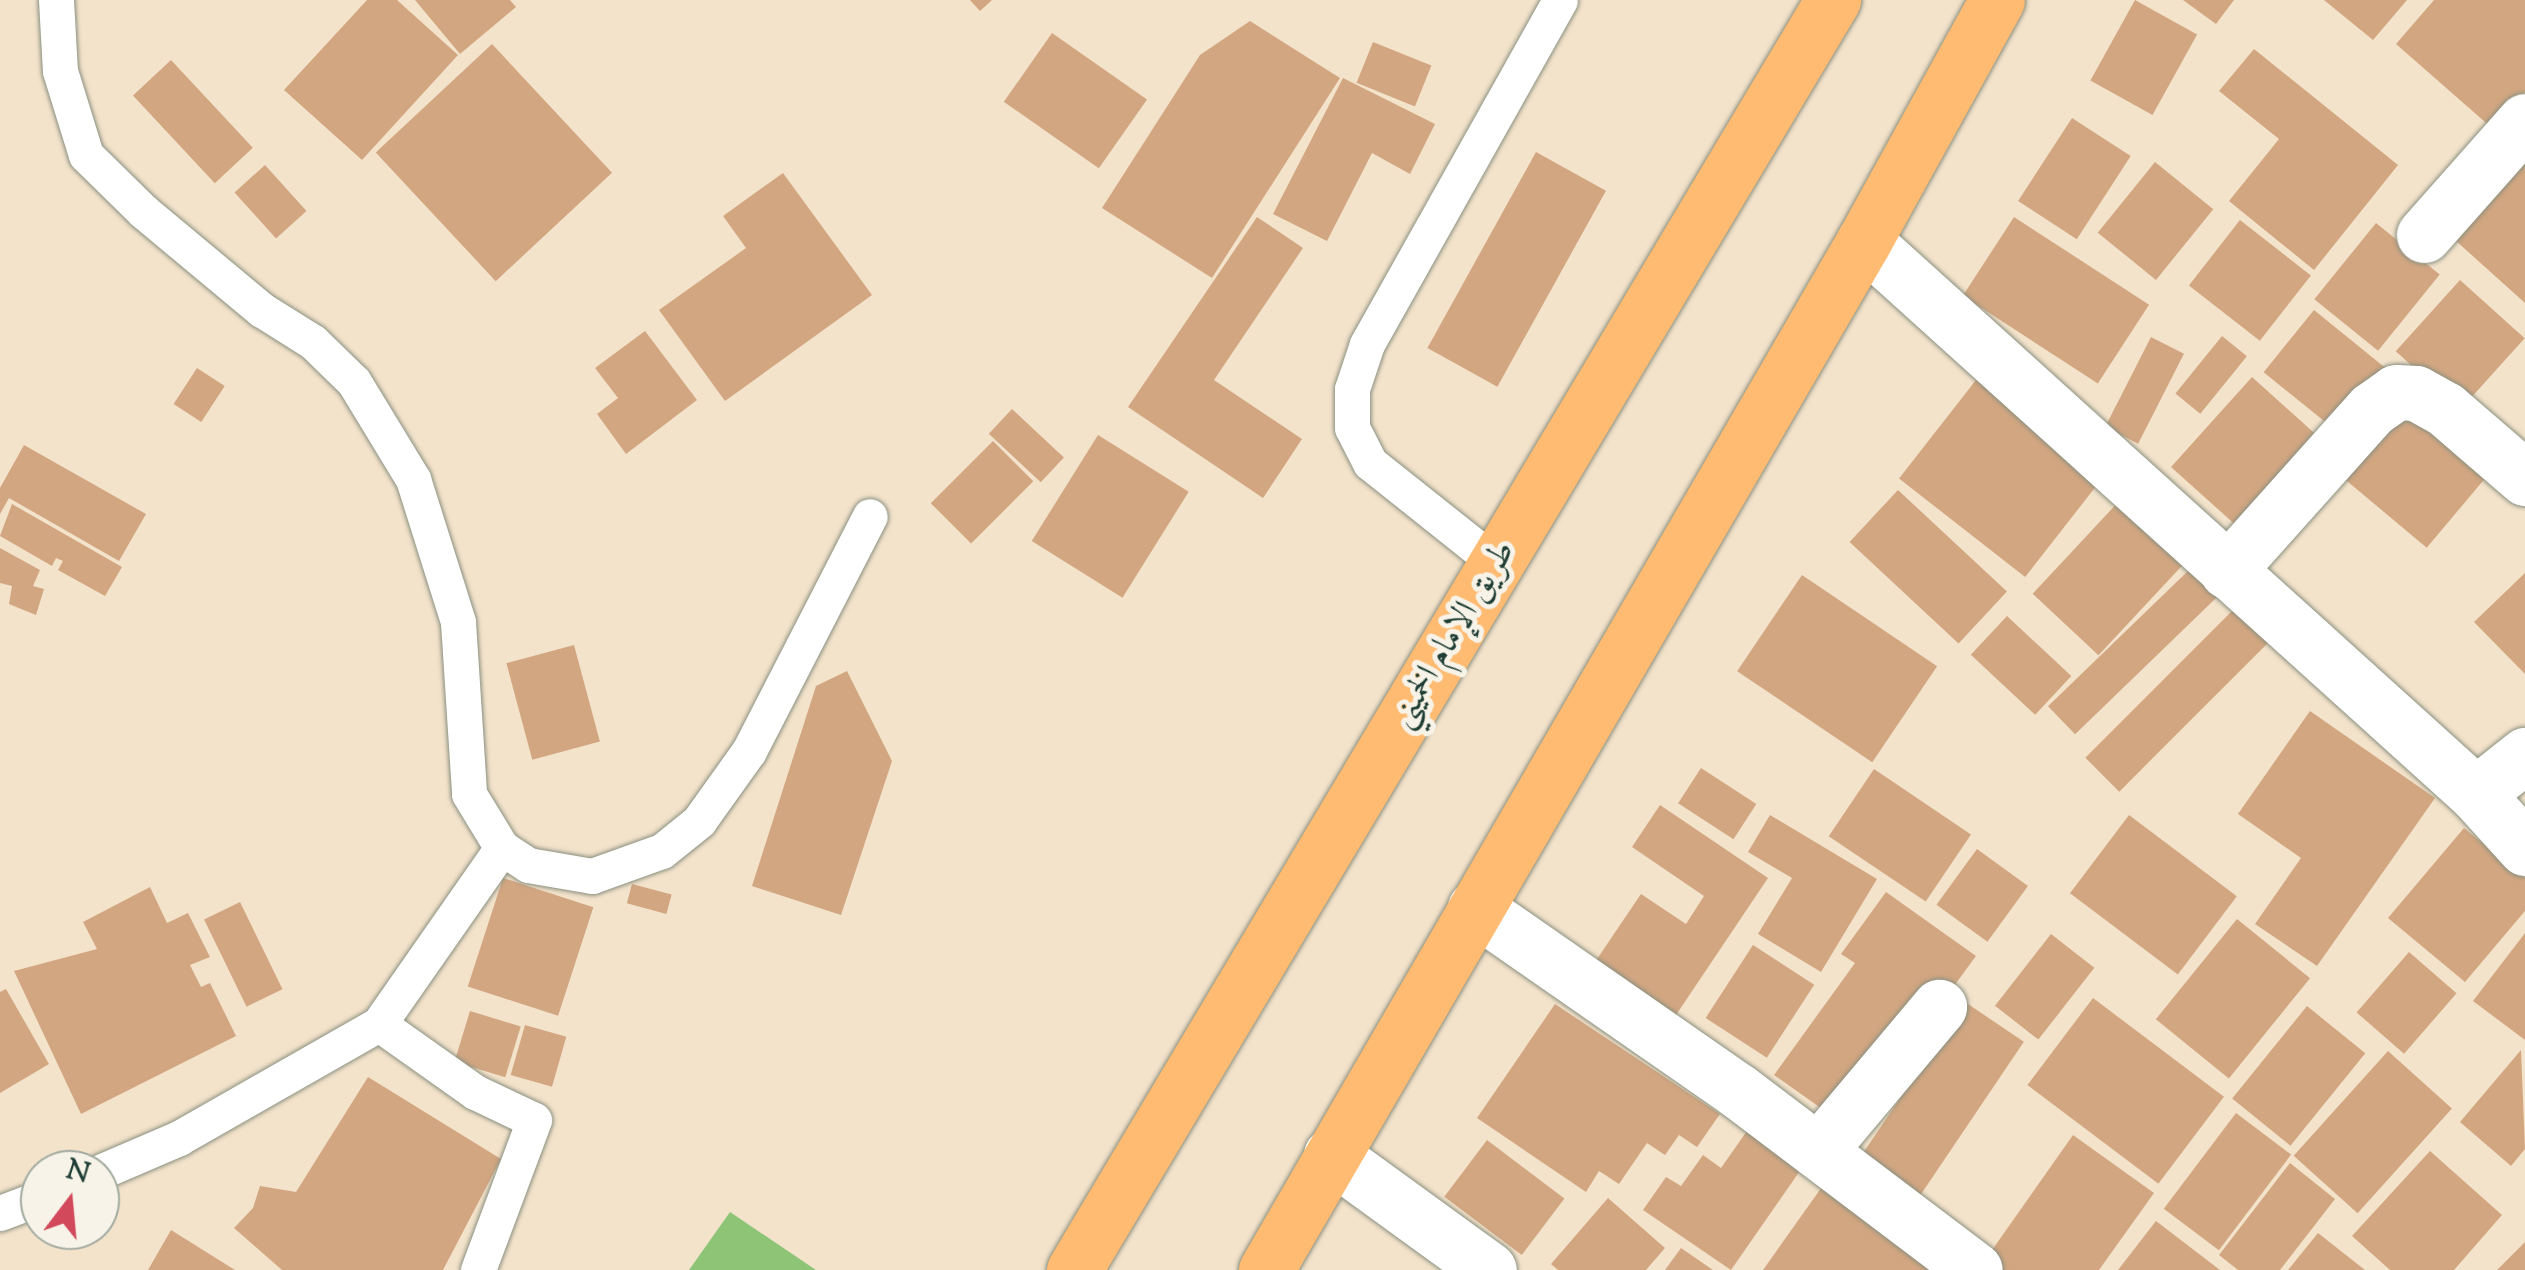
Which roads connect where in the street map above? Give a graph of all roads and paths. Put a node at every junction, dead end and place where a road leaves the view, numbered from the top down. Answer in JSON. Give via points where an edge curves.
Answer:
{"nodes":[{"id":1,"x":56,"y":0,"type":"edge"},
{"id":2,"x":1560,"y":0,"type":"edge"},
{"id":3,"x":1833,"y":0,"type":"edge"},
{"id":4,"x":2000,"y":6,"type":"edge"},
{"id":5,"x":2525,"y":121,"type":"edge"},
{"id":6,"x":2424,"y":234,"type":"dead end"},
{"id":7,"x":1864,"y":242,"type":"junction"},
{"id":8,"x":2525,"y":478,"type":"edge"},
{"id":9,"x":870,"y":516,"type":"dead end"},
{"id":10,"x":1497,"y":564,"type":"junction"},
{"id":11,"x":2228,"y":571,"type":"junction"},
{"id":12,"x":2525,"y":755,"type":"edge"},
{"id":13,"x":2476,"y":794,"type":"junction"},
{"id":14,"x":502,"y":848,"type":"junction"},
{"id":15,"x":2525,"y":848,"type":"edge"},
{"id":16,"x":1474,"y":908,"type":"junction"},
{"id":17,"x":1939,"y":1006,"type":"dead end"},
{"id":18,"x":380,"y":1024,"type":"junction"},
{"id":19,"x":1819,"y":1150,"type":"junction"},
{"id":20,"x":1331,"y":1156,"type":"junction"},
{"id":21,"x":120,"y":1164,"type":"edge"},
{"id":22,"x":478,"y":1270,"type":"edge"},
{"id":23,"x":1074,"y":1270,"type":"edge"},
{"id":24,"x":1266,"y":1270,"type":"edge"},
{"id":25,"x":1489,"y":1270,"type":"edge"},
{"id":26,"x":1975,"y":1270,"type":"edge"}],
"edges":[{"from":1,"to":14,"type":"lane","via":[[64,88],[86,155],[142,211],[262,310],[313,342],[354,382],[414,479],[458,622],[469,794]]},
{"from":2,"to":10,"type":"lane","via":[[1367,344],[1352,388],[1352,428],[1370,463]]},
{"from":3,"to":10,"type":"highway","name":"طريق الإمام الخميني"},
{"from":4,"to":7,"type":"highway"},
{"from":5,"to":6,"type":"street"},
{"from":7,"to":11,"type":"street"},
{"from":7,"to":16,"type":"highway"},
{"from":8,"to":11,"type":"street","via":[[2445,409],[2396,392],[2372,409]]},
{"from":9,"to":14,"type":"lane","via":[[749,751],[700,820],[662,852],[592,876],[555,874]]},
{"from":10,"to":23,"type":"highway","name":"طريق الإمام الخميني"},
{"from":11,"to":13,"type":"street"},
{"from":12,"to":13,"type":"street"},
{"from":13,"to":15,"type":"street"},
{"from":14,"to":18,"type":"lane"},
{"from":16,"to":19,"type":"street"},
{"from":16,"to":20,"type":"highway"},
{"from":17,"to":19,"type":"street"},
{"from":18,"to":21,"type":"lane","via":[[180,1138]]},
{"from":18,"to":22,"type":"lane","via":[[475,1092],[534,1120]]},
{"from":19,"to":26,"type":"street"},
{"from":20,"to":24,"type":"highway"},
{"from":20,"to":25,"type":"street"}]}
